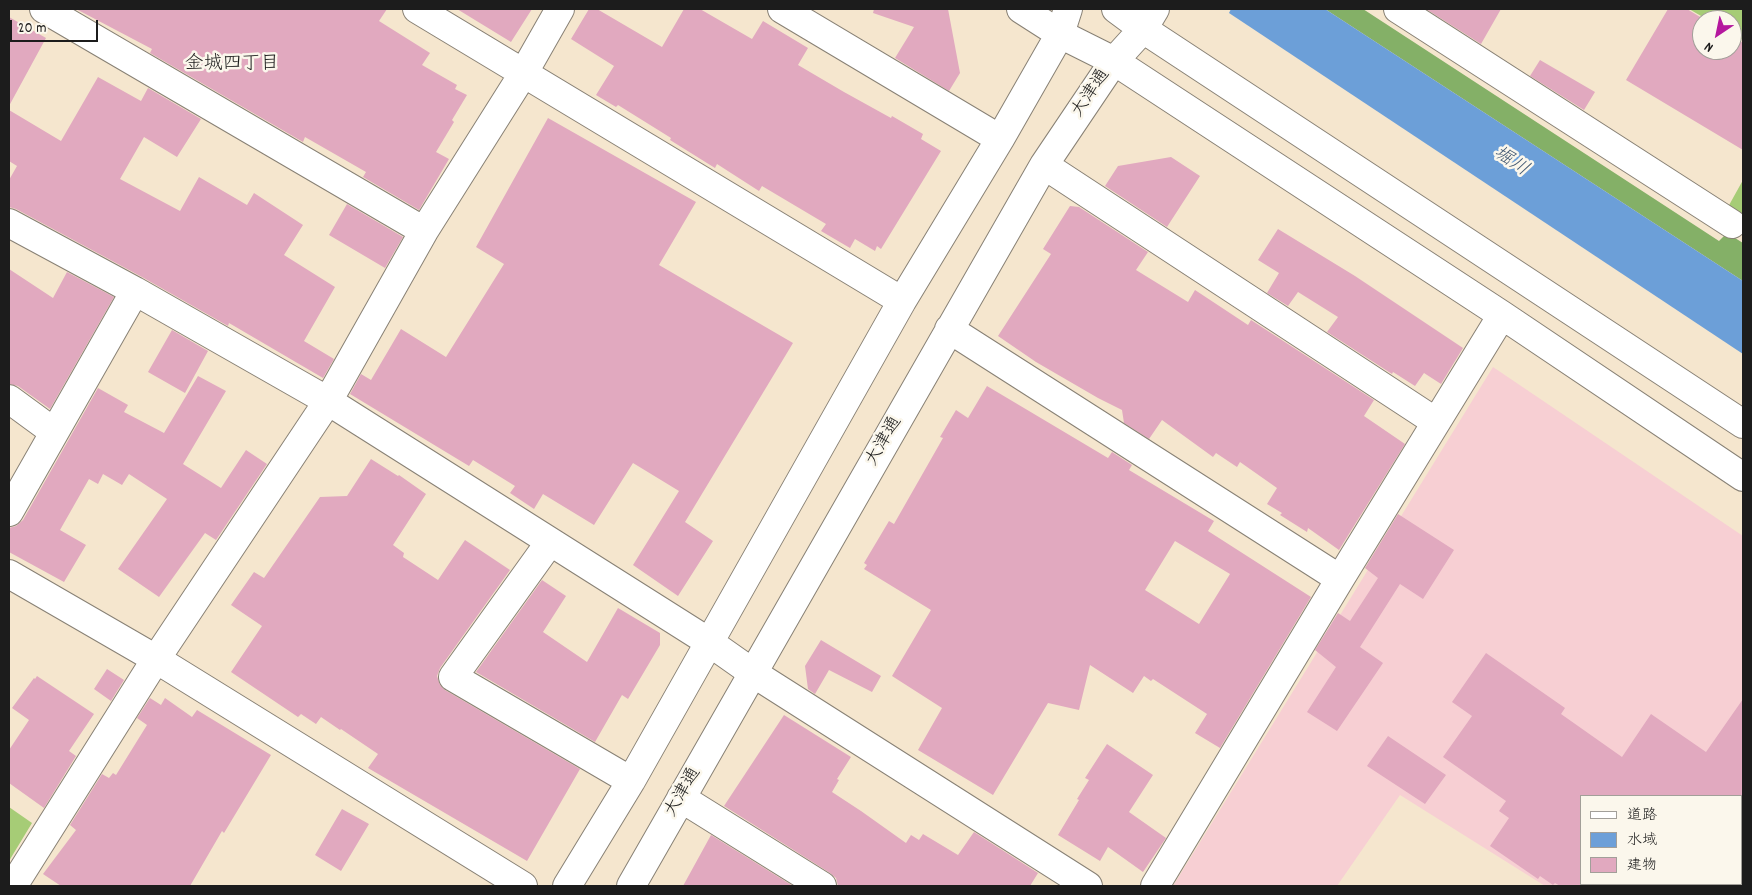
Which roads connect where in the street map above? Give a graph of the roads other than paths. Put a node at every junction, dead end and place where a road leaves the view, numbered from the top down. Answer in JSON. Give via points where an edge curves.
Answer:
{"nodes":[{"id":1,"x":44,"y":9,"type":"edge"},
{"id":2,"x":418,"y":9,"type":"edge"},
{"id":3,"x":560,"y":9,"type":"edge"},
{"id":4,"x":782,"y":9,"type":"edge"},
{"id":5,"x":1020,"y":9,"type":"edge"},
{"id":6,"x":1068,"y":9,"type":"edge"},
{"id":7,"x":1116,"y":9,"type":"edge"},
{"id":8,"x":1398,"y":9,"type":"edge"},
{"id":9,"x":1149,"y":19,"type":"edge"},
{"id":10,"x":1060,"y":34,"type":"junction"},
{"id":11,"x":1114,"y":61,"type":"junction"},
{"id":12,"x":524,"y":74,"type":"junction"},
{"id":13,"x":1000,"y":139,"type":"junction"},
{"id":14,"x":1044,"y":165,"type":"junction"},
{"id":15,"x":9,"y":223,"type":"edge"},
{"id":16,"x":1732,"y":224,"type":"dead end"},
{"id":17,"x":424,"y":231,"type":"junction"},
{"id":18,"x":135,"y":291,"type":"junction"},
{"id":19,"x":902,"y":301,"type":"junction"},
{"id":20,"x":1502,"y":315,"type":"junction"},
{"id":21,"x":949,"y":329,"type":"junction"},
{"id":22,"x":9,"y":399,"type":"edge"},
{"id":23,"x":328,"y":401,"type":"junction"},
{"id":24,"x":1436,"y":422,"type":"junction"},
{"id":25,"x":1743,"y":424,"type":"edge"},
{"id":26,"x":54,"y":432,"type":"junction"},
{"id":27,"x":1743,"y":477,"type":"edge"},
{"id":28,"x":9,"y":512,"type":"edge"},
{"id":29,"x":550,"y":542,"type":"junction"},
{"id":30,"x":9,"y":574,"type":"edge"},
{"id":31,"x":1340,"y":579,"type":"junction"},
{"id":32,"x":709,"y":642,"type":"junction"},
{"id":33,"x":156,"y":659,"type":"junction"},
{"id":34,"x":753,"y":673,"type":"junction"},
{"id":35,"x":631,"y":781,"type":"junction"},
{"id":36,"x":681,"y":798,"type":"junction"},
{"id":37,"x":13,"y":886,"type":"edge"},
{"id":38,"x":523,"y":886,"type":"edge"},
{"id":39,"x":567,"y":886,"type":"edge"},
{"id":40,"x":631,"y":886,"type":"edge"},
{"id":41,"x":822,"y":886,"type":"edge"},
{"id":42,"x":1088,"y":886,"type":"edge"},
{"id":43,"x":1155,"y":886,"type":"edge"}],
"edges":[{"from":1,"to":17,"type":"street"},
{"from":2,"to":12,"type":"street"},
{"from":3,"to":12,"type":"street"},
{"from":4,"to":13,"type":"street"},
{"from":5,"to":10,"type":"street"},
{"from":6,"to":10,"type":"street"},
{"from":7,"to":9,"type":"street"},
{"from":8,"to":16,"type":"street"},
{"from":9,"to":11,"type":"street","name":"大津通"},
{"from":9,"to":25,"type":"street"},
{"from":10,"to":11,"type":"street"},
{"from":10,"to":13,"type":"street"},
{"from":11,"to":14,"type":"street","name":"大津通"},
{"from":11,"to":20,"type":"street"},
{"from":12,"to":17,"type":"street"},
{"from":12,"to":19,"type":"street"},
{"from":13,"to":19,"type":"street"},
{"from":14,"to":21,"type":"street","name":"大津通"},
{"from":14,"to":24,"type":"street"},
{"from":15,"to":18,"type":"street"},
{"from":17,"to":23,"type":"street"},
{"from":18,"to":23,"type":"street"},
{"from":18,"to":26,"type":"street"},
{"from":19,"to":32,"type":"street"},
{"from":20,"to":24,"type":"street"},
{"from":20,"to":27,"type":"street"},
{"from":21,"to":31,"type":"street"},
{"from":21,"to":34,"type":"street","name":"大津通"},
{"from":22,"to":26,"type":"street"},
{"from":23,"to":29,"type":"street"},
{"from":23,"to":33,"type":"street"},
{"from":24,"to":31,"type":"street"},
{"from":26,"to":28,"type":"street"},
{"from":29,"to":32,"type":"street"},
{"from":29,"to":35,"type":"street","via":[[453,677]]},
{"from":30,"to":33,"type":"street"},
{"from":31,"to":43,"type":"street"},
{"from":32,"to":34,"type":"street"},
{"from":32,"to":35,"type":"street"},
{"from":33,"to":37,"type":"street"},
{"from":33,"to":38,"type":"street"},
{"from":34,"to":36,"type":"street","name":"大津通"},
{"from":34,"to":42,"type":"street"},
{"from":35,"to":39,"type":"street"},
{"from":36,"to":40,"type":"street","name":"大津通"},
{"from":36,"to":41,"type":"street"}]}
